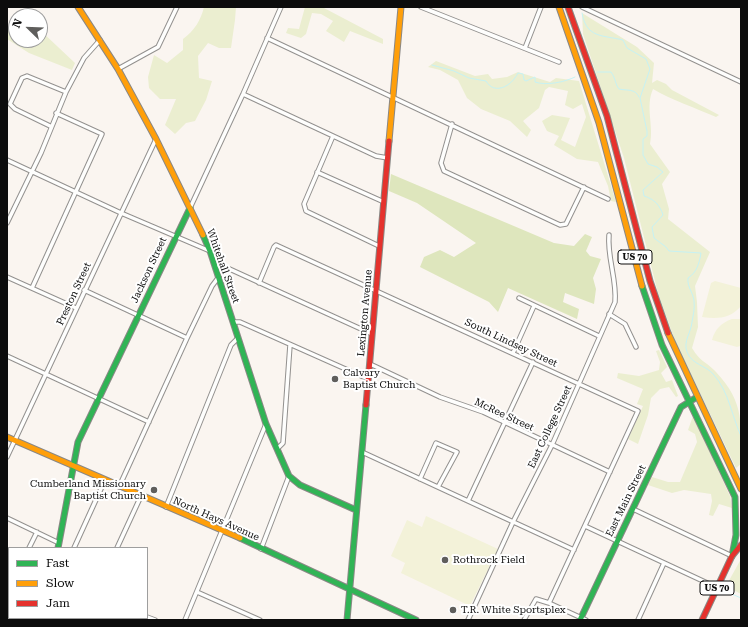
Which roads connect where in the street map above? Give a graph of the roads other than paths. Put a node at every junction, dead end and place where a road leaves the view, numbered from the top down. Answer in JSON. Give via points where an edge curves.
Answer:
{"nodes":[{"id":1,"x":78,"y":7,"type":"edge"},
{"id":2,"x":177,"y":7,"type":"edge"},
{"id":3,"x":281,"y":7,"type":"edge"},
{"id":4,"x":401,"y":7,"type":"edge"},
{"id":5,"x":421,"y":7,"type":"edge"},
{"id":6,"x":541,"y":7,"type":"edge"},
{"id":7,"x":559,"y":7,"type":"edge"},
{"id":8,"x":568,"y":7,"type":"edge"},
{"id":9,"x":582,"y":7,"type":"edge"},
{"id":10,"x":267,"y":38,"type":"junction"},
{"id":11,"x":100,"y":40,"type":"junction"},
{"id":12,"x":524,"y":48,"type":"junction"},
{"id":13,"x":559,"y":62,"type":"dead end"},
{"id":14,"x":118,"y":69,"type":"junction"},
{"id":15,"x":741,"y":82,"type":"edge"},
{"id":16,"x":66,"y":92,"type":"junction"},
{"id":17,"x":243,"y":94,"type":"junction"},
{"id":18,"x":392,"y":96,"type":"junction"},
{"id":19,"x":56,"y":113,"type":"junction"},
{"id":20,"x":452,"y":124,"type":"junction"},
{"id":21,"x":50,"y":126,"type":"junction"},
{"id":22,"x":333,"y":136,"type":"junction"},
{"id":23,"x":156,"y":139,"type":"junction"},
{"id":24,"x":388,"y":158,"type":"junction"},
{"id":25,"x":7,"y":160,"type":"edge"},
{"id":26,"x":32,"y":172,"type":"junction"},
{"id":27,"x":318,"y":172,"type":"junction"},
{"id":28,"x":584,"y":187,"type":"junction"},
{"id":29,"x":76,"y":192,"type":"junction"},
{"id":30,"x":608,"y":199,"type":"dead end"},
{"id":31,"x":384,"y":202,"type":"junction"},
{"id":32,"x":190,"y":208,"type":"junction"},
{"id":33,"x":121,"y":213,"type":"junction"},
{"id":34,"x":7,"y":223,"type":"edge"},
{"id":35,"x":610,"y":235,"type":"dead end"},
{"id":36,"x":175,"y":236,"type":"junction"},
{"id":37,"x":379,"y":246,"type":"junction"},
{"id":38,"x":210,"y":251,"type":"junction"},
{"id":39,"x":214,"y":266,"type":"junction"},
{"id":40,"x":7,"y":277,"type":"edge"},
{"id":41,"x":218,"y":278,"type":"junction"},
{"id":42,"x":259,"y":283,"type":"junction"},
{"id":43,"x":32,"y":288,"type":"junction"},
{"id":44,"x":84,"y":290,"type":"junction"},
{"id":45,"x":376,"y":290,"type":"junction"},
{"id":46,"x":519,"y":298,"type":"dead end"},
{"id":47,"x":534,"y":306,"type":"junction"},
{"id":48,"x":76,"y":308,"type":"junction"},
{"id":49,"x":609,"y":314,"type":"junction"},
{"id":50,"x":138,"y":315,"type":"junction"},
{"id":51,"x":234,"y":322,"type":"junction"},
{"id":52,"x":372,"y":334,"type":"junction"},
{"id":53,"x":599,"y":336,"type":"junction"},
{"id":54,"x":188,"y":338,"type":"junction"},
{"id":55,"x":238,"y":338,"type":"junction"},
{"id":56,"x":290,"y":346,"type":"junction"},
{"id":57,"x":636,"y":348,"type":"dead end"},
{"id":58,"x":513,"y":353,"type":"junction"},
{"id":59,"x":7,"y":356,"type":"edge"},
{"id":60,"x":533,"y":362,"type":"junction"},
{"id":61,"x":370,"y":364,"type":"junction"},
{"id":62,"x":46,"y":373,"type":"junction"},
{"id":63,"x":368,"y":380,"type":"junction"},
{"id":64,"x":580,"y":384,"type":"junction"},
{"id":65,"x":698,"y":397,"type":"junction"},
{"id":66,"x":99,"y":398,"type":"junction"},
{"id":67,"x":690,"y":402,"type":"junction"},
{"id":68,"x":150,"y":422,"type":"junction"},
{"id":69,"x":504,"y":423,"type":"junction"},
{"id":70,"x":266,"y":424,"type":"junction"},
{"id":71,"x":7,"y":437,"type":"edge"},
{"id":72,"x":15,"y":441,"type":"junction"},
{"id":73,"x":552,"y":445,"type":"junction"},
{"id":74,"x":277,"y":449,"type":"junction"},
{"id":75,"x":362,"y":452,"type":"junction"},
{"id":76,"x":7,"y":457,"type":"edge"},
{"id":77,"x":74,"y":466,"type":"junction"},
{"id":78,"x":610,"y":472,"type":"junction"},
{"id":79,"x":290,"y":476,"type":"junction"},
{"id":80,"x":420,"y":479,"type":"junction"},
{"id":81,"x":739,"y":479,"type":"edge"},
{"id":82,"x":105,"y":480,"type":"junction"},
{"id":83,"x":119,"y":487,"type":"junction"},
{"id":84,"x":438,"y":487,"type":"junction"},
{"id":85,"x":741,"y":489,"type":"edge"},
{"id":86,"x":141,"y":496,"type":"junction"},
{"id":87,"x":738,"y":496,"type":"edge"},
{"id":88,"x":468,"y":502,"type":"junction"},
{"id":89,"x":166,"y":507,"type":"junction"},
{"id":90,"x":633,"y":509,"type":"junction"},
{"id":91,"x":356,"y":510,"type":"junction"},
{"id":92,"x":7,"y":518,"type":"edge"},
{"id":93,"x":513,"y":522,"type":"junction"},
{"id":94,"x":585,"y":526,"type":"junction"},
{"id":95,"x":222,"y":530,"type":"junction"},
{"id":96,"x":37,"y":532,"type":"junction"},
{"id":97,"x":617,"y":541,"type":"junction"},
{"id":98,"x":59,"y":545,"type":"edge"},
{"id":99,"x":741,"y":545,"type":"edge"},
{"id":100,"x":30,"y":547,"type":"edge"},
{"id":101,"x":74,"y":547,"type":"edge"},
{"id":102,"x":117,"y":547,"type":"edge"},
{"id":103,"x":261,"y":549,"type":"junction"},
{"id":104,"x":574,"y":550,"type":"junction"},
{"id":105,"x":732,"y":556,"type":"junction"},
{"id":106,"x":664,"y":563,"type":"junction"},
{"id":107,"x":718,"y":588,"type":"junction"},
{"id":108,"x":350,"y":591,"type":"junction"},
{"id":109,"x":197,"y":592,"type":"junction"},
{"id":110,"x":550,"y":603,"type":"junction"},
{"id":111,"x":582,"y":619,"type":"edge"},
{"id":112,"x":185,"y":620,"type":"edge"},
{"id":113,"x":260,"y":620,"type":"edge"},
{"id":114,"x":347,"y":620,"type":"edge"},
{"id":115,"x":416,"y":620,"type":"edge"},
{"id":116,"x":468,"y":620,"type":"edge"},
{"id":117,"x":524,"y":620,"type":"edge"},
{"id":118,"x":638,"y":620,"type":"edge"},
{"id":119,"x":702,"y":620,"type":"edge"}],
"edges":[{"from":1,"to":11,"type":"main road","name":"Whitehall Street"},
{"from":2,"to":14,"type":"street","via":[[158,47]]},
{"from":3,"to":10,"type":"street","name":"Jackson Street"},
{"from":4,"to":18,"type":"main road","name":"Lexington Avenue"},
{"from":5,"to":12,"type":"street"},
{"from":6,"to":12,"type":"street"},
{"from":7,"to":67,"type":"main road","number":"US 70","via":[[599,123],[643,291],[662,345]]},
{"from":8,"to":65,"type":"main road","number":"US 70","via":[[607,116],[650,281],[672,343]]},
{"from":9,"to":15,"type":"street"},
{"from":10,"to":17,"type":"street","name":"Jackson Street"},
{"from":10,"to":18,"type":"street"},
{"from":11,"to":14,"type":"main road","name":"Whitehall Street"},
{"from":11,"to":16,"type":"street","via":[[84,58]]},
{"from":12,"to":13,"type":"street"},
{"from":14,"to":23,"type":"main road","name":"Whitehall Street"},
{"from":16,"to":19,"type":"street"},
{"from":16,"to":21,"type":"street","via":[[26,76],[22,78],[10,104]]},
{"from":17,"to":22,"type":"street"},
{"from":17,"to":32,"type":"street","name":"Jackson Street"},
{"from":18,"to":20,"type":"street"},
{"from":18,"to":24,"type":"main road","name":"Lexington Avenue"},
{"from":19,"to":21,"type":"street"},
{"from":19,"to":29,"type":"street","via":[[102,134]]},
{"from":20,"to":28,"type":"street"},
{"from":20,"to":28,"type":"street","via":[[440,163],[444,171],[560,225],[566,224]]},
{"from":21,"to":26,"type":"street"},
{"from":22,"to":24,"type":"street","via":[[376,156]]},
{"from":22,"to":27,"type":"street"},
{"from":23,"to":32,"type":"main road","name":"Whitehall Street"},
{"from":23,"to":33,"type":"street","name":"Preston Street"},
{"from":24,"to":31,"type":"main road","name":"Lexington Avenue"},
{"from":25,"to":26,"type":"street"},
{"from":26,"to":29,"type":"street"},
{"from":26,"to":34,"type":"street"},
{"from":27,"to":31,"type":"street"},
{"from":27,"to":37,"type":"street","via":[[304,204],[306,211]]},
{"from":28,"to":30,"type":"street"},
{"from":29,"to":33,"type":"street"},
{"from":29,"to":43,"type":"street"},
{"from":31,"to":37,"type":"main road","name":"Lexington Avenue"},
{"from":32,"to":36,"type":"main road","name":"Jackson Street"},
{"from":32,"to":38,"type":"main road","name":"Whitehall Street"},
{"from":33,"to":36,"type":"street"},
{"from":33,"to":44,"type":"street","name":"Preston Street"},
{"from":35,"to":49,"type":"street","name":"East College Street","via":[[608,250],[616,289],[615,302]]},
{"from":36,"to":38,"type":"street"},
{"from":36,"to":50,"type":"main road","name":"Jackson Street"},
{"from":37,"to":45,"type":"main road","name":"Lexington Avenue"},
{"from":38,"to":39,"type":"main road","name":"Whitehall Street"},
{"from":39,"to":41,"type":"main road","name":"Whitehall Street"},
{"from":39,"to":42,"type":"street","via":[[222,266]]},
{"from":40,"to":43,"type":"street"},
{"from":41,"to":51,"type":"main road","name":"Whitehall Street"},
{"from":41,"to":54,"type":"street"},
{"from":42,"to":45,"type":"street","name":"South Lindsey Street","via":[[276,245]]},
{"from":42,"to":52,"type":"street"},
{"from":43,"to":48,"type":"street"},
{"from":44,"to":48,"type":"street","name":"Preston Street"},
{"from":44,"to":50,"type":"street"},
{"from":45,"to":52,"type":"main road","name":"Lexington Avenue"},
{"from":45,"to":58,"type":"street","name":"South Lindsey Street"},
{"from":46,"to":47,"type":"street"},
{"from":47,"to":53,"type":"street"},
{"from":47,"to":58,"type":"street"},
{"from":48,"to":62,"type":"street","name":"Preston Street"},
{"from":49,"to":53,"type":"street","name":"East College Street"},
{"from":49,"to":57,"type":"street","via":[[625,324]]},
{"from":50,"to":54,"type":"street"},
{"from":50,"to":66,"type":"main road","name":"Jackson Street"},
{"from":51,"to":55,"type":"main road","name":"Whitehall Street"},
{"from":51,"to":56,"type":"street","via":[[240,322]]},
{"from":52,"to":61,"type":"main road","name":"Lexington Avenue"},
{"from":53,"to":64,"type":"street","name":"East College Street"},
{"from":54,"to":68,"type":"street"},
{"from":55,"to":70,"type":"main road","name":"Whitehall Street"},
{"from":55,"to":89,"type":"street","via":[[231,345]]},
{"from":56,"to":63,"type":"street"},
{"from":56,"to":74,"type":"street","via":[[283,443]]},
{"from":58,"to":60,"type":"street","name":"South Lindsey Street"},
{"from":59,"to":62,"type":"street"},
{"from":60,"to":64,"type":"street","name":"South Lindsey Street"},
{"from":60,"to":69,"type":"street"},
{"from":61,"to":63,"type":"main road","name":"Lexington Avenue"},
{"from":61,"to":69,"type":"street","name":"McRee Street","via":[[440,398],[483,412]]},
{"from":62,"to":66,"type":"street"},
{"from":62,"to":72,"type":"street","name":"Preston Street"},
{"from":63,"to":75,"type":"main road","name":"Lexington Avenue"},
{"from":64,"to":73,"type":"street","name":"East College Street"},
{"from":64,"to":78,"type":"street","name":"South Lindsey Street","via":[[638,411]]},
{"from":65,"to":67,"type":"main road","name":"East Main Street"},
{"from":65,"to":81,"type":"main road","number":"US 70"},
{"from":66,"to":68,"type":"street"},
{"from":66,"to":77,"type":"main road","name":"Jackson Street","via":[[78,442]]},
{"from":67,"to":87,"type":"main road","number":"US 70"},
{"from":67,"to":90,"type":"main road","name":"East Main Street","via":[[681,407]]},
{"from":68,"to":83,"type":"street"},
{"from":69,"to":73,"type":"street","name":"McRee Street"},
{"from":69,"to":88,"type":"street"},
{"from":70,"to":74,"type":"main road","name":"Whitehall Street"},
{"from":70,"to":95,"type":"street"},
{"from":71,"to":72,"type":"main road","name":"North Hays Avenue"},
{"from":72,"to":76,"type":"street","name":"Preston Street"},
{"from":72,"to":77,"type":"main road","name":"North Hays Avenue"},
{"from":73,"to":78,"type":"street","name":"McRee Street"},
{"from":73,"to":93,"type":"street","name":"East College Street"},
{"from":74,"to":79,"type":"main road","name":"Whitehall Street"},
{"from":75,"to":80,"type":"street"},
{"from":75,"to":91,"type":"main road","name":"Lexington Avenue"},
{"from":77,"to":82,"type":"main road","name":"North Hays Avenue"},
{"from":77,"to":98,"type":"main road","name":"Jackson Street"},
{"from":78,"to":94,"type":"street"},
{"from":79,"to":91,"type":"main road","name":"Whitehall Street","via":[[300,485]]},
{"from":79,"to":103,"type":"street"},
{"from":80,"to":84,"type":"street"},
{"from":80,"to":84,"type":"street","via":[[436,443],[457,452]]},
{"from":81,"to":85,"type":"main road","number":"US 70"},
{"from":82,"to":83,"type":"main road","name":"North Hays Avenue"},
{"from":82,"to":101,"type":"street"},
{"from":83,"to":86,"type":"main road","name":"North Hays Avenue"},
{"from":84,"to":88,"type":"street"},
{"from":86,"to":89,"type":"main road","name":"North Hays Avenue"},
{"from":86,"to":102,"type":"street"},
{"from":87,"to":105,"type":"main road","number":"US 70"},
{"from":88,"to":93,"type":"street"},
{"from":89,"to":95,"type":"main road","name":"North Hays Avenue"},
{"from":90,"to":97,"type":"main road","name":"East Main Street"},
{"from":90,"to":105,"type":"street"},
{"from":91,"to":108,"type":"main road","name":"Lexington Avenue"},
{"from":92,"to":96,"type":"street"},
{"from":93,"to":104,"type":"street"},
{"from":93,"to":116,"type":"street","name":"East College Street"},
{"from":94,"to":97,"type":"street"},
{"from":94,"to":104,"type":"street"},
{"from":95,"to":103,"type":"main road","name":"North Hays Avenue"},
{"from":95,"to":109,"type":"street"},
{"from":96,"to":98,"type":"street"},
{"from":96,"to":100,"type":"street"},
{"from":97,"to":106,"type":"street"},
{"from":97,"to":111,"type":"main road","name":"East Main Street"},
{"from":99,"to":105,"type":"main road","number":"US 70"},
{"from":103,"to":108,"type":"main road","name":"North Hays Avenue"},
{"from":104,"to":110,"type":"street"},
{"from":105,"to":107,"type":"main road","number":"US 70"},
{"from":106,"to":107,"type":"street"},
{"from":106,"to":118,"type":"street"},
{"from":107,"to":119,"type":"main road","number":"US 70"},
{"from":108,"to":114,"type":"main road","name":"Lexington Avenue"},
{"from":108,"to":115,"type":"main road","name":"North Hays Avenue"},
{"from":109,"to":112,"type":"street"},
{"from":109,"to":113,"type":"street"},
{"from":110,"to":111,"type":"street"},
{"from":110,"to":117,"type":"street","via":[[536,599]]}]}
